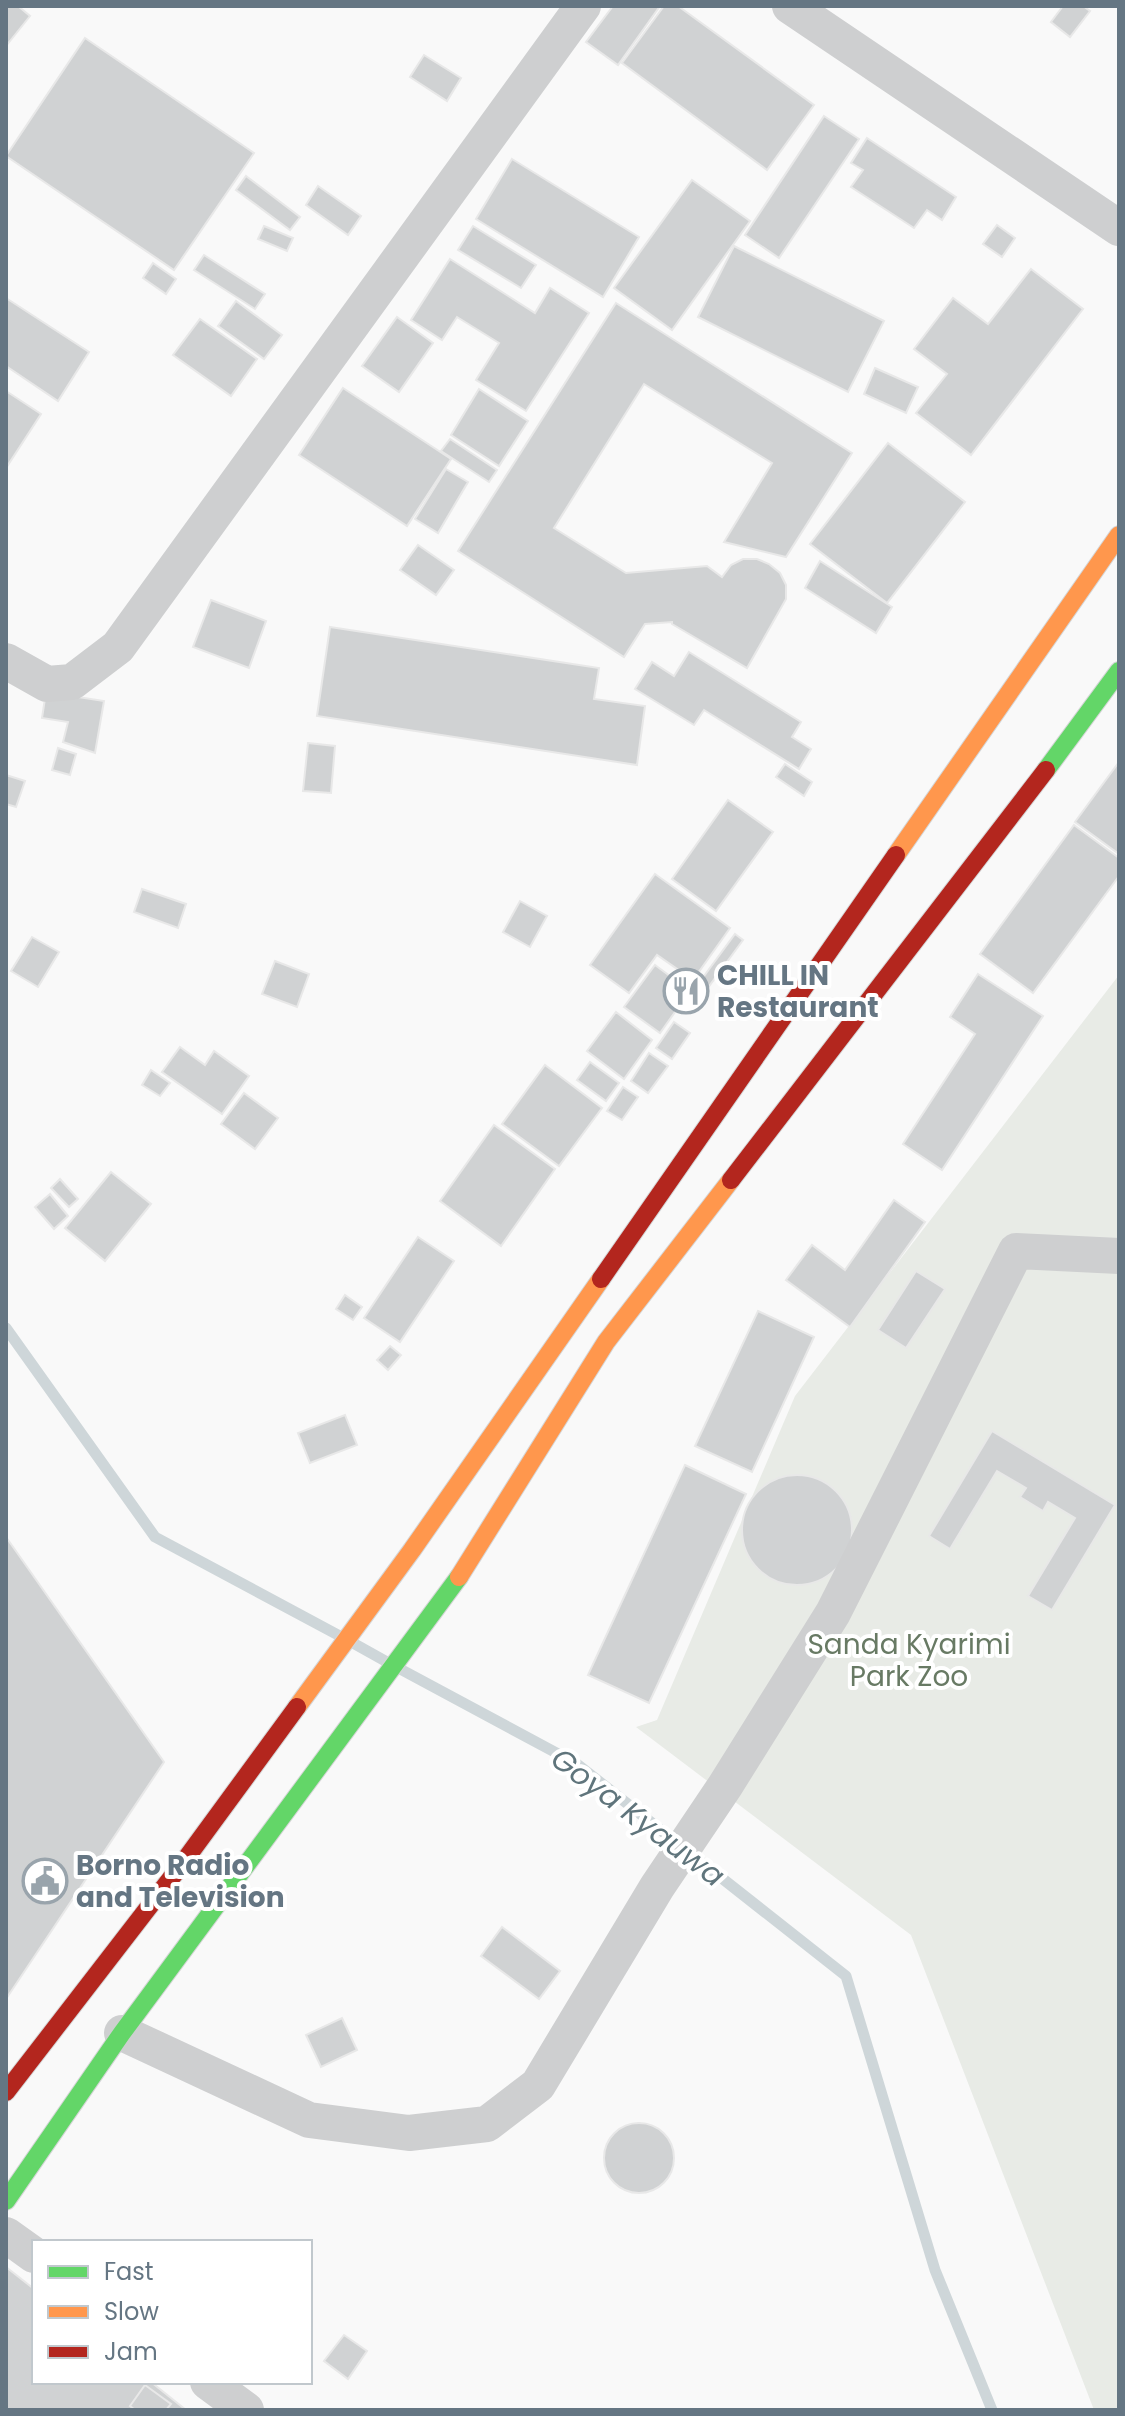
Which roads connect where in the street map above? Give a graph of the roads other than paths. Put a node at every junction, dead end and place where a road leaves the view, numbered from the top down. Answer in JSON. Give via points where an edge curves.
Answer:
{"nodes":[{"id":1,"x":583,"y":6,"type":"edge"},
{"id":2,"x":790,"y":6,"type":"edge"},
{"id":3,"x":1119,"y":228,"type":"edge"},
{"id":4,"x":1119,"y":535,"type":"edge"},
{"id":5,"x":6,"y":661,"type":"edge"},
{"id":6,"x":1119,"y":671,"type":"edge"},
{"id":7,"x":1105,"y":717,"type":"dead end"},
{"id":8,"x":1077,"y":730,"type":"junction"},
{"id":9,"x":1119,"y":1256,"type":"edge"},
{"id":10,"x":122,"y":2033,"type":"junction"},
{"id":11,"x":6,"y":2092,"type":"edge"},
{"id":12,"x":6,"y":2201,"type":"edge"},
{"id":13,"x":6,"y":2235,"type":"edge"},
{"id":14,"x":32,"y":2254,"type":"edge"},
{"id":15,"x":211,"y":2384,"type":"edge"},
{"id":16,"x":246,"y":2410,"type":"edge"}],
"edges":[{"from":1,"to":5,"type":"street","via":[[118,647],[72,682],[47,684]]},
{"from":2,"to":3,"type":"street"},
{"from":4,"to":11,"type":"main road","via":[[412,1550],[182,1864]]},
{"from":6,"to":8,"type":"main road"},
{"from":7,"to":8,"type":"main road"},
{"from":8,"to":10,"type":"main road","via":[[606,1342],[456,1582]]},
{"from":9,"to":10,"type":"street","via":[[1016,1251],[833,1613],[657,1887],[538,2085],[487,2124],[409,2133],[309,2120]]},
{"from":10,"to":12,"type":"main road"},
{"from":13,"to":14,"type":"street"},
{"from":15,"to":16,"type":"street"}]}
